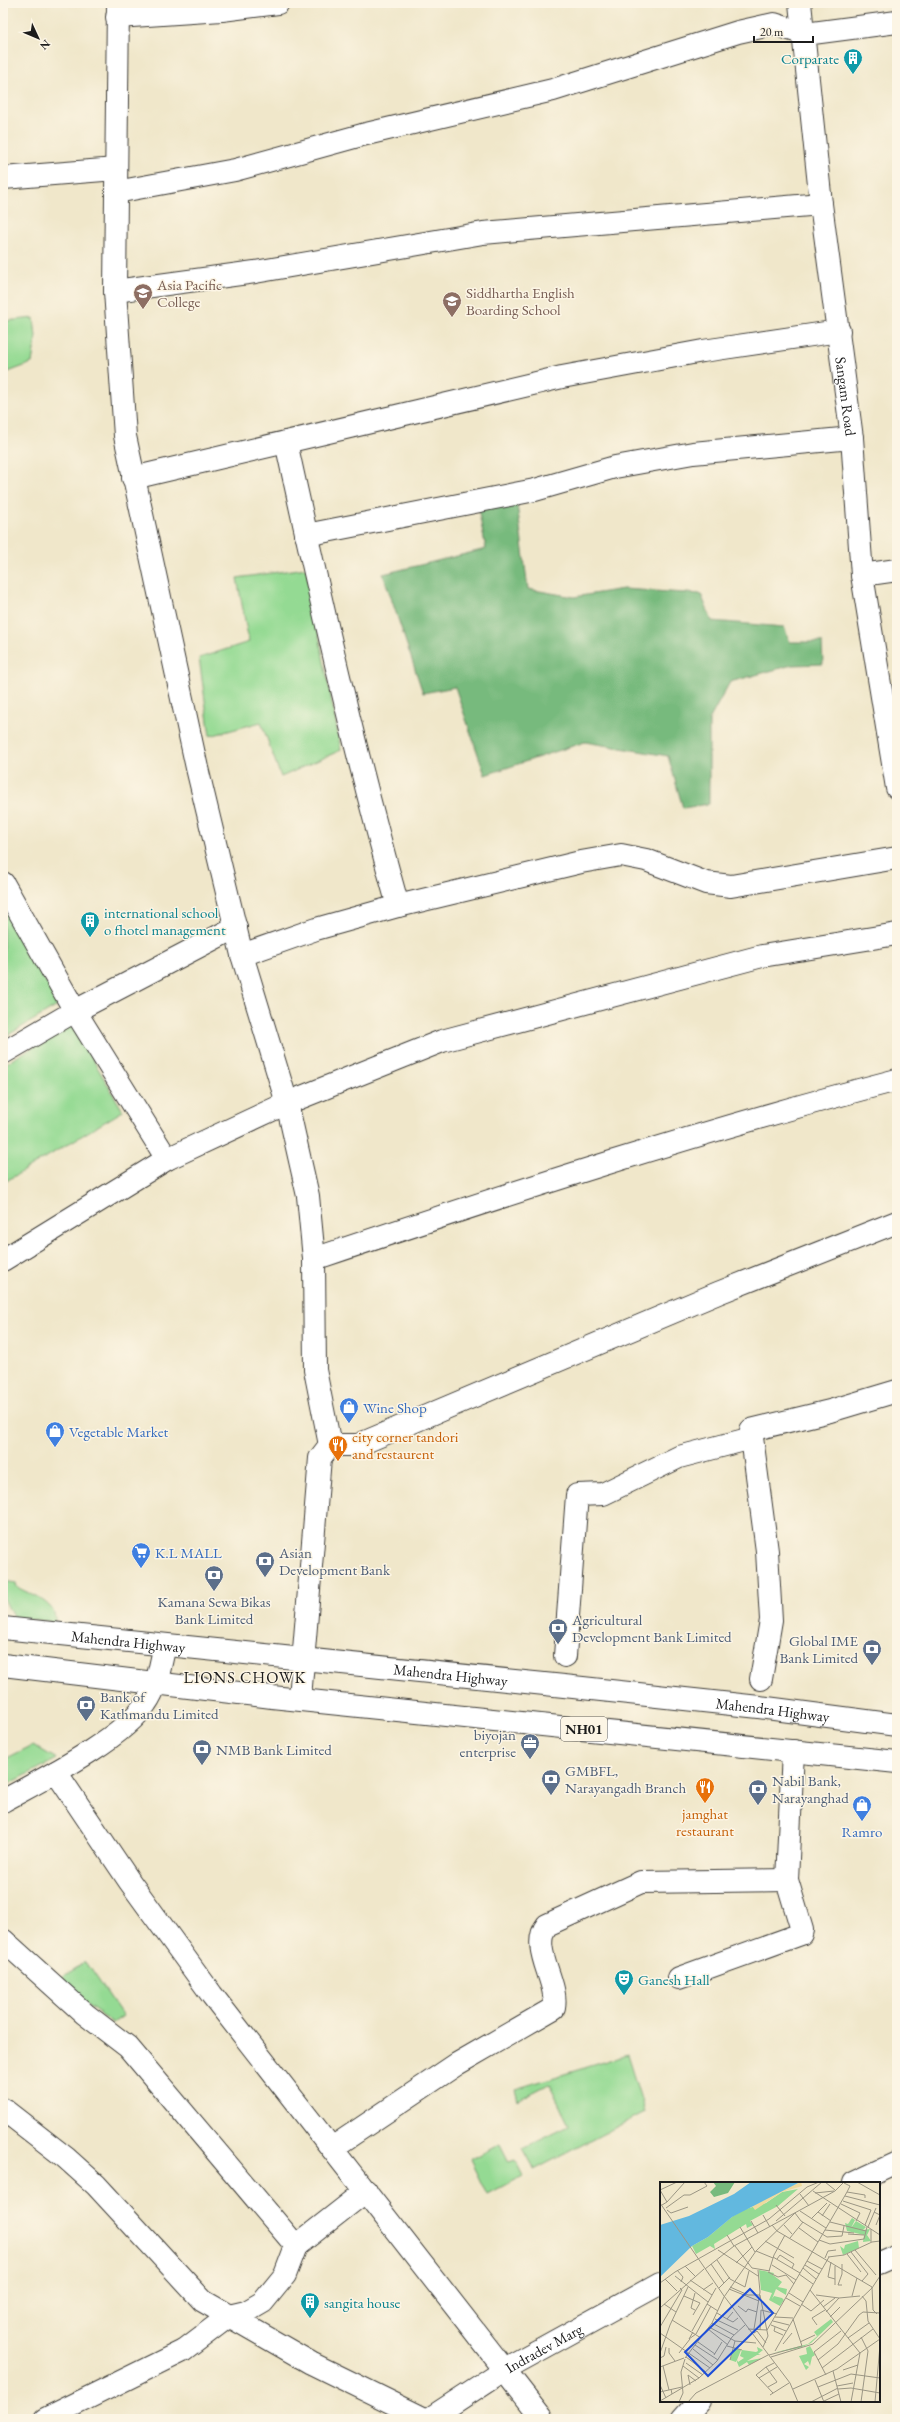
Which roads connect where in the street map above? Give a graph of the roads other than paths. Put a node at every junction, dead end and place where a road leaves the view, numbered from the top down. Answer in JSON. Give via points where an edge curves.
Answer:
{"nodes":[{"id":1,"x":278,"y":3,"type":"edge"},
{"id":2,"x":800,"y":3,"type":"edge"},
{"id":3,"x":117,"y":10,"type":"edge"},
{"id":4,"x":897,"y":22,"type":"edge"},
{"id":5,"x":805,"y":34,"type":"junction"},
{"id":6,"x":116,"y":169,"type":"junction"},
{"id":7,"x":3,"y":178,"type":"edge"},
{"id":8,"x":116,"y":192,"type":"junction"},
{"id":9,"x":821,"y":204,"type":"junction"},
{"id":10,"x":115,"y":291,"type":"junction"},
{"id":11,"x":839,"y":331,"type":"junction"},
{"id":12,"x":852,"y":438,"type":"junction"},
{"id":13,"x":286,"y":442,"type":"junction"},
{"id":14,"x":133,"y":478,"type":"junction"},
{"id":15,"x":306,"y":535,"type":"junction"},
{"id":16,"x":897,"y":570,"type":"edge"},
{"id":17,"x":862,"y":575,"type":"junction"},
{"id":18,"x":897,"y":788,"type":"edge"},
{"id":19,"x":897,"y":858,"type":"edge"},
{"id":20,"x":3,"y":883,"type":"edge"},
{"id":21,"x":398,"y":906,"type":"junction"},
{"id":22,"x":236,"y":926,"type":"junction"},
{"id":23,"x":897,"y":934,"type":"edge"},
{"id":24,"x":242,"y":955,"type":"junction"},
{"id":25,"x":75,"y":1011,"type":"junction"},
{"id":26,"x":3,"y":1053,"type":"edge"},
{"id":27,"x":897,"y":1080,"type":"edge"},
{"id":28,"x":286,"y":1103,"type":"junction"},
{"id":29,"x":167,"y":1159,"type":"junction"},
{"id":30,"x":897,"y":1222,"type":"edge"},
{"id":31,"x":314,"y":1259,"type":"junction"},
{"id":32,"x":3,"y":1260,"type":"edge"},
{"id":33,"x":897,"y":1391,"type":"edge"},
{"id":34,"x":752,"y":1438,"type":"junction"},
{"id":35,"x":330,"y":1445,"type":"junction"},
{"id":36,"x":3,"y":1628,"type":"edge"},
{"id":37,"x":165,"y":1645,"type":"junction"},
{"id":38,"x":565,"y":1656,"type":"dead end"},
{"id":39,"x":303,"y":1660,"type":"junction"},
{"id":40,"x":3,"y":1665,"type":"edge"},
{"id":41,"x":761,"y":1679,"type":"dead end"},
{"id":42,"x":156,"y":1684,"type":"junction"},
{"id":43,"x":300,"y":1698,"type":"junction"},
{"id":44,"x":897,"y":1725,"type":"edge"},
{"id":45,"x":793,"y":1751,"type":"junction"},
{"id":46,"x":897,"y":1762,"type":"edge"},
{"id":47,"x":56,"y":1772,"type":"junction"},
{"id":48,"x":3,"y":1801,"type":"edge"},
{"id":49,"x":787,"y":1880,"type":"junction"},
{"id":50,"x":3,"y":1940,"type":"edge"},
{"id":51,"x":678,"y":1978,"type":"dead end"},
{"id":52,"x":3,"y":2109,"type":"edge"},
{"id":53,"x":332,"y":2148,"type":"junction"},
{"id":54,"x":897,"y":2163,"type":"edge"},
{"id":55,"x":856,"y":2182,"type":"edge"},
{"id":56,"x":366,"y":2191,"type":"junction"},
{"id":57,"x":296,"y":2246,"type":"junction"},
{"id":58,"x":897,"y":2255,"type":"edge"},
{"id":59,"x":880,"y":2263,"type":"edge"},
{"id":60,"x":660,"y":2284,"type":"edge"},
{"id":61,"x":229,"y":2316,"type":"junction"},
{"id":62,"x":504,"y":2370,"type":"junction"},
{"id":63,"x":698,"y":2402,"type":"edge"},
{"id":64,"x":45,"y":2419,"type":"edge"},
{"id":65,"x":425,"y":2419,"type":"edge"},
{"id":66,"x":430,"y":2419,"type":"edge"},
{"id":67,"x":543,"y":2419,"type":"edge"},
{"id":68,"x":683,"y":2419,"type":"edge"}],
"edges":[{"from":1,"to":3,"type":"main road","via":[[222,10]]},
{"from":2,"to":5,"type":"main road","name":"Sangam Road"},
{"from":3,"to":6,"type":"main road"},
{"from":4,"to":5,"type":"main road"},
{"from":5,"to":8,"type":"main road","via":[[774,24],[738,32],[553,90],[362,135],[235,170]]},
{"from":5,"to":9,"type":"main road","name":"Sangam Road"},
{"from":6,"to":7,"type":"main road"},
{"from":6,"to":8,"type":"main road"},
{"from":8,"to":10,"type":"main road"},
{"from":9,"to":10,"type":"main road","via":[[483,233],[255,272]]},
{"from":9,"to":11,"type":"main road","name":"Sangam Road"},
{"from":10,"to":14,"type":"main road","via":[[125,436]]},
{"from":11,"to":12,"type":"main road","name":"Sangam Road"},
{"from":11,"to":13,"type":"main road","via":[[703,351],[562,377]]},
{"from":12,"to":15,"type":"main road","via":[[693,453],[623,465],[535,490]]},
{"from":12,"to":17,"type":"main road","name":"Sangam Road"},
{"from":13,"to":14,"type":"main road"},
{"from":13,"to":15,"type":"main road"},
{"from":14,"to":22,"type":"main road","via":[[197,768]]},
{"from":15,"to":21,"type":"main road","via":[[367,794]]},
{"from":16,"to":17,"type":"main road"},
{"from":17,"to":18,"type":"main road","name":"Sangam Road"},
{"from":19,"to":21,"type":"main road","via":[[731,886],[706,883],[646,860],[620,855]]},
{"from":20,"to":25,"type":"main road"},
{"from":21,"to":24,"type":"main road","via":[[316,929]]},
{"from":22,"to":24,"type":"main road"},
{"from":22,"to":25,"type":"main road"},
{"from":23,"to":28,"type":"main road","via":[[762,956],[442,1042]]},
{"from":24,"to":28,"type":"main road"},
{"from":25,"to":26,"type":"main road"},
{"from":25,"to":29,"type":"main road"},
{"from":27,"to":31,"type":"main road","via":[[534,1185]]},
{"from":28,"to":29,"type":"main road"},
{"from":28,"to":31,"type":"main road","via":[[308,1196]]},
{"from":29,"to":32,"type":"main road"},
{"from":30,"to":35,"type":"main road","via":[[718,1293],[358,1445]]},
{"from":31,"to":35,"type":"main road","via":[[315,1370]]},
{"from":33,"to":34,"type":"main road","via":[[830,1411],[751,1430]]},
{"from":34,"to":38,"type":"main road","via":[[679,1457],[603,1494],[578,1495]]},
{"from":34,"to":41,"type":"main road","via":[[767,1551],[771,1620]]},
{"from":35,"to":39,"type":"main road","via":[[320,1458]]},
{"from":36,"to":37,"type":"main road","name":"Mahendra Highway"},
{"from":37,"to":39,"type":"main road","name":"Mahendra Highway"},
{"from":37,"to":42,"type":"main road"},
{"from":39,"to":43,"type":"main road"},
{"from":39,"to":44,"type":"main road","name":"Mahendra Highway","via":[[751,1706]]},
{"from":40,"to":42,"type":"main road","number":"NH01"},
{"from":42,"to":43,"type":"main road","number":"NH01"},
{"from":42,"to":47,"type":"main road","via":[[147,1703],[127,1726]]},
{"from":43,"to":45,"type":"main road","number":"NH01"},
{"from":45,"to":46,"type":"main road","number":"NH01"},
{"from":45,"to":49,"type":"main road"},
{"from":47,"to":48,"type":"main road"},
{"from":47,"to":53,"type":"main road","via":[[130,1882],[212,1995]]},
{"from":49,"to":51,"type":"main road","via":[[802,1930],[798,1937]]},
{"from":49,"to":53,"type":"main road","via":[[641,1882],[547,1925],[541,1938],[542,1950],[556,1997],[554,2008],[458,2064]]},
{"from":50,"to":57,"type":"main road","via":[[85,2014],[128,2047]]},
{"from":52,"to":61,"type":"main road","via":[[66,2158],[96,2186],[203,2300]]},
{"from":53,"to":56,"type":"main road"},
{"from":54,"to":55,"type":"main road"},
{"from":56,"to":57,"type":"main road"},
{"from":56,"to":62,"type":"main road"},
{"from":57,"to":61,"type":"main road","via":[[285,2275],[263,2302],[246,2312]]},
{"from":58,"to":59,"type":"main road"},
{"from":60,"to":62,"type":"main road","name":"Indradev Marg"},
{"from":61,"to":64,"type":"main road","via":[[183,2351]]},
{"from":61,"to":65,"type":"main road","via":[[311,2363]]},
{"from":62,"to":66,"type":"main road","name":"Indradev Marg"},
{"from":62,"to":67,"type":"main road"},
{"from":63,"to":68,"type":"main road"}]}
